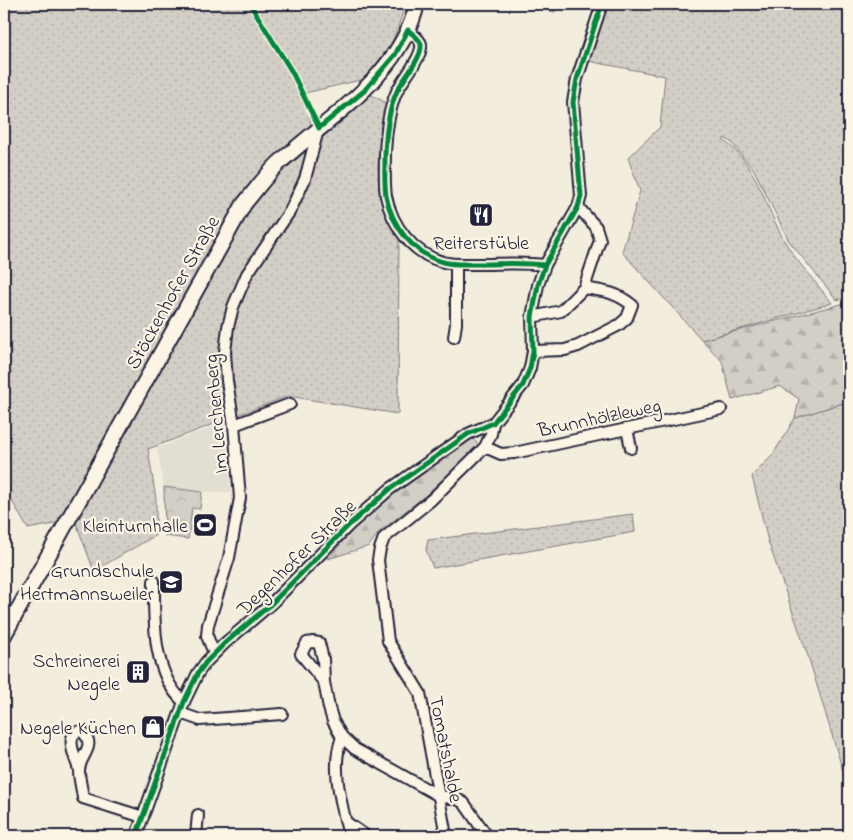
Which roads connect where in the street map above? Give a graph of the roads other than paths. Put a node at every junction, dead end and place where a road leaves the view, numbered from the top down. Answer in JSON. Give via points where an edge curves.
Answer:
{"nodes":[{"id":1,"x":417,"y":4,"type":"edge"},
{"id":2,"x":602,"y":4,"type":"edge"},
{"id":3,"x":408,"y":30,"type":"junction"},
{"id":4,"x":319,"y":128,"type":"junction"},
{"id":5,"x":578,"y":207,"type":"junction"},
{"id":6,"x":456,"y":264,"type":"junction"},
{"id":7,"x":545,"y":265,"type":"junction"},
{"id":8,"x":584,"y":288,"type":"junction"},
{"id":9,"x":532,"y":317,"type":"junction"},
{"id":10,"x":454,"y":337,"type":"dead end"},
{"id":11,"x":533,"y":351,"type":"junction"},
{"id":12,"x":290,"y":404,"type":"dead end"},
{"id":13,"x":721,"y":409,"type":"dead end"},
{"id":14,"x":493,"y":423,"type":"junction"},
{"id":15,"x":234,"y":425,"type":"junction"},
{"id":16,"x":627,"y":429,"type":"junction"},
{"id":17,"x":484,"y":447,"type":"junction"},
{"id":18,"x":631,"y":448,"type":"dead end"},
{"id":19,"x":154,"y":581,"type":"dead end"},
{"id":20,"x":4,"y":635,"type":"edge"},
{"id":21,"x":214,"y":653,"type":"junction"},
{"id":22,"x":324,"y":682,"type":"dead end"},
{"id":23,"x":184,"y":702,"type":"junction"},
{"id":24,"x":180,"y":713,"type":"junction"},
{"id":25,"x":282,"y":714,"type":"dead end"},
{"id":26,"x":342,"y":737,"type":"junction"},
{"id":27,"x":79,"y":769,"type":"dead end"},
{"id":28,"x":439,"y":796,"type":"junction"},
{"id":29,"x":198,"y":815,"type":"dead end"},
{"id":30,"x":143,"y":816,"type":"junction"},
{"id":31,"x":346,"y":822,"type":"junction"},
{"id":32,"x":136,"y":836,"type":"edge"},
{"id":33,"x":196,"y":836,"type":"edge"},
{"id":34,"x":349,"y":836,"type":"edge"},
{"id":35,"x":366,"y":836,"type":"edge"},
{"id":36,"x":446,"y":836,"type":"edge"},
{"id":37,"x":487,"y":836,"type":"edge"}],
"edges":[{"from":1,"to":3,"type":"main road","name":"Stöckenhofer Straße"},
{"from":2,"to":5,"type":"street","name":"Degenhofer Straße","via":[[577,79],[573,102],[581,187]]},
{"from":3,"to":4,"type":"main road","name":"Stöckenhofer Straße","via":[[395,55],[364,91]]},
{"from":3,"to":6,"type":"street","via":[[421,44],[420,53],[397,91],[386,133],[386,196],[399,228],[418,250],[429,257]]},
{"from":4,"to":15,"type":"street","name":"Im Lerchenberg","via":[[305,179],[247,274],[233,308],[225,352]]},
{"from":4,"to":20,"type":"main road","name":"Stöckenhofer Straße","via":[[277,165],[244,204]]},
{"from":5,"to":7,"type":"street","name":"Degenhofer Straße"},
{"from":5,"to":8,"type":"street","via":[[596,227],[600,240]]},
{"from":6,"to":7,"type":"street"},
{"from":6,"to":10,"type":"street"},
{"from":7,"to":9,"type":"street","name":"Degenhofer Straße"},
{"from":8,"to":9,"type":"street","via":[[561,311]]},
{"from":8,"to":11,"type":"street","via":[[621,297],[632,306],[627,318],[578,346],[565,350]]},
{"from":9,"to":11,"type":"street","name":"Degenhofer Straße"},
{"from":11,"to":14,"type":"street","name":"Degenhofer Straße","via":[[523,385]]},
{"from":12,"to":15,"type":"street"},
{"from":13,"to":16,"type":"street","name":"Brunnhölzleweg"},
{"from":14,"to":17,"type":"street","name":"Tomatshalde"},
{"from":14,"to":21,"type":"street","name":"Degenhofer Straße","via":[[468,434],[390,489],[258,616]]},
{"from":15,"to":21,"type":"street","name":"Im Lerchenberg","via":[[240,498],[229,558],[208,625],[207,636]]},
{"from":16,"to":17,"type":"street","name":"Brunnhölzleweg","via":[[514,453],[501,454]]},
{"from":16,"to":18,"type":"street"},
{"from":17,"to":28,"type":"street","name":"Tomatshalde","via":[[431,500],[384,538],[378,560],[388,641],[420,693]]},
{"from":19,"to":23,"type":"street","via":[[156,640],[175,694]]},
{"from":21,"to":23,"type":"street","name":"Degenhofer Straße","via":[[198,673]]},
{"from":22,"to":26,"type":"street","via":[[333,721]]},
{"from":23,"to":24,"type":"street","name":"Degenhofer Straße"},
{"from":24,"to":25,"type":"street","via":[[200,720]]},
{"from":24,"to":30,"type":"street","name":"Degenhofer Straße"},
{"from":26,"to":28,"type":"street","via":[[356,749]]},
{"from":26,"to":31,"type":"street","via":[[337,749],[336,770]]},
{"from":27,"to":30,"type":"street","via":[[83,798]]},
{"from":28,"to":36,"type":"street","name":"Tomatshalde"},
{"from":28,"to":37,"type":"street","via":[[464,803]]},
{"from":29,"to":33,"type":"street"},
{"from":30,"to":32,"type":"street","name":"Degenhofer Straße"},
{"from":31,"to":34,"type":"street"},
{"from":31,"to":35,"type":"street"}]}
